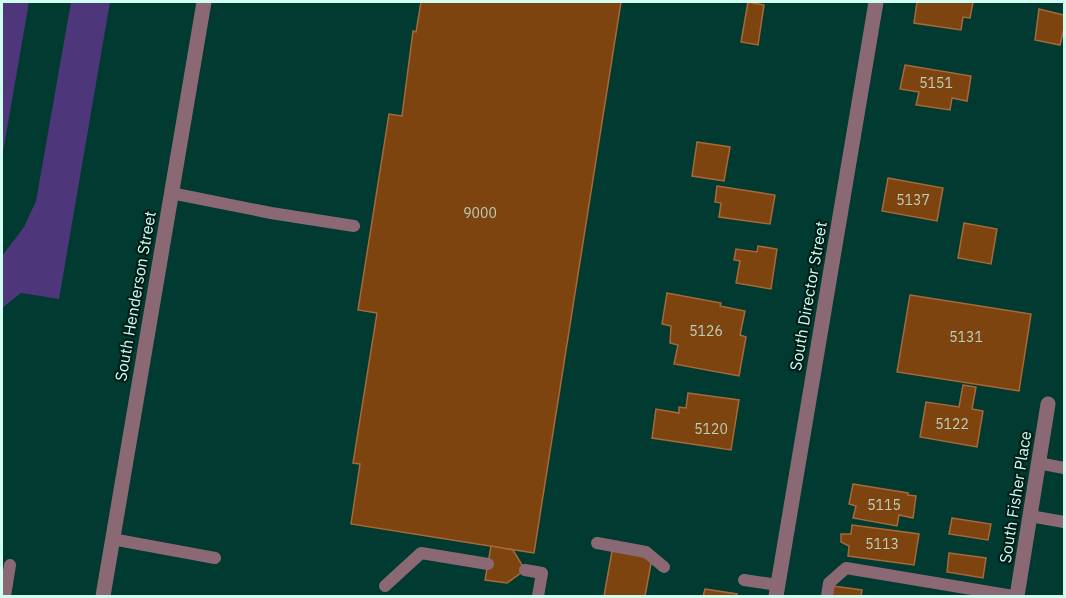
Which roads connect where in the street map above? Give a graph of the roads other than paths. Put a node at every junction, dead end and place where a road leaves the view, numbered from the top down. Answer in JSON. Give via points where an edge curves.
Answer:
{"nodes":[{"id":1,"x":204,"y":2,"type":"edge"},
{"id":2,"x":876,"y":2,"type":"edge"},
{"id":3,"x":171,"y":193,"type":"junction"},
{"id":4,"x":354,"y":226,"type":"dead end"},
{"id":5,"x":1048,"y":404,"type":"dead end"},
{"id":6,"x":1038,"y":463,"type":"junction"},
{"id":7,"x":1065,"y":468,"type":"edge"},
{"id":8,"x":1029,"y":516,"type":"junction"},
{"id":9,"x":1065,"y":522,"type":"edge"},
{"id":10,"x":112,"y":539,"type":"junction"},
{"id":11,"x":597,"y":543,"type":"dead end"},
{"id":12,"x":215,"y":558,"type":"dead end"},
{"id":13,"x":488,"y":564,"type":"dead end"},
{"id":14,"x":10,"y":565,"type":"dead end"},
{"id":15,"x":664,"y":567,"type":"dead end"},
{"id":16,"x":525,"y":570,"type":"dead end"},
{"id":17,"x":744,"y":580,"type":"dead end"},
{"id":18,"x":385,"y":586,"type":"dead end"},
{"id":19,"x":777,"y":591,"type":"edge"},
{"id":20,"x":5,"y":597,"type":"edge"},
{"id":21,"x":103,"y":597,"type":"edge"},
{"id":22,"x":538,"y":597,"type":"edge"},
{"id":23,"x":827,"y":597,"type":"edge"},
{"id":24,"x":1015,"y":597,"type":"edge"}],
"edges":[{"from":1,"to":3,"type":"street","name":"South Henderson Street"},
{"from":2,"to":19,"type":"street","name":"South Director Street"},
{"from":3,"to":4,"type":"lane"},
{"from":3,"to":10,"type":"street","name":"South Henderson Street"},
{"from":5,"to":6,"type":"street","name":"South Fisher Place"},
{"from":6,"to":7,"type":"lane"},
{"from":6,"to":8,"type":"street","name":"South Fisher Place"},
{"from":8,"to":9,"type":"lane"},
{"from":8,"to":24,"type":"street","name":"South Fisher Place"},
{"from":10,"to":12,"type":"lane"},
{"from":10,"to":21,"type":"street","name":"South Henderson Street"},
{"from":11,"to":15,"type":"lane","via":[[646,552]]},
{"from":13,"to":18,"type":"lane","via":[[421,553]]},
{"from":14,"to":20,"type":"lane"},
{"from":16,"to":22,"type":"lane","via":[[542,573]]},
{"from":17,"to":19,"type":"lane"},
{"from":23,"to":24,"type":"lane","via":[[829,583],[846,568]]}]}
